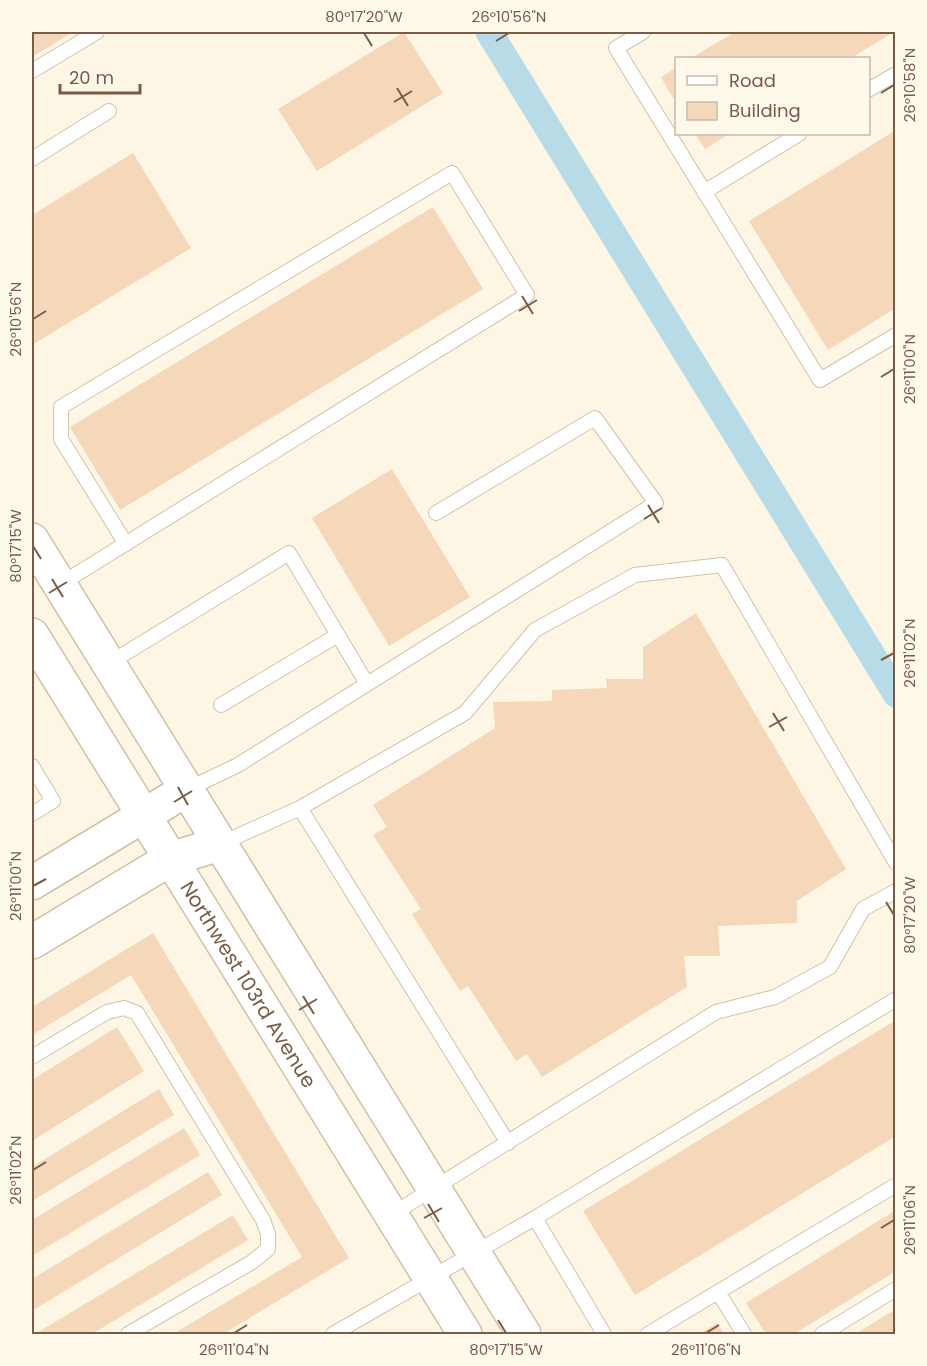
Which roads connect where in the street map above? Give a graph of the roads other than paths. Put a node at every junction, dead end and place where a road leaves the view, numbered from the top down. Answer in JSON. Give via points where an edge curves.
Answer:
{"nodes":[{"id":1,"x":97,"y":32,"type":"edge"},
{"id":2,"x":643,"y":32,"type":"edge"},
{"id":3,"x":32,"y":71,"type":"edge"},
{"id":4,"x":896,"y":74,"type":"edge"},
{"id":5,"x":870,"y":89,"type":"edge"},
{"id":6,"x":110,"y":111,"type":"dead end"},
{"id":7,"x":797,"y":135,"type":"edge"},
{"id":8,"x":32,"y":159,"type":"edge"},
{"id":9,"x":704,"y":192,"type":"junction"},
{"id":10,"x":896,"y":335,"type":"edge"},
{"id":11,"x":436,"y":513,"type":"dead end"},
{"id":12,"x":32,"y":540,"type":"edge"},
{"id":13,"x":126,"y":544,"type":"junction"},
{"id":14,"x":59,"y":585,"type":"junction"},
{"id":15,"x":32,"y":635,"type":"edge"},
{"id":16,"x":338,"y":635,"type":"junction"},
{"id":17,"x":108,"y":664,"type":"junction"},
{"id":18,"x":367,"y":684,"type":"junction"},
{"id":19,"x":221,"y":705,"type":"dead end"},
{"id":20,"x":32,"y":766,"type":"edge"},
{"id":21,"x":186,"y":790,"type":"junction"},
{"id":22,"x":300,"y":808,"type":"junction"},
{"id":23,"x":32,"y":814,"type":"edge"},
{"id":24,"x":143,"y":815,"type":"junction"},
{"id":25,"x":220,"y":844,"type":"junction"},
{"id":26,"x":170,"y":858,"type":"junction"},
{"id":27,"x":896,"y":863,"type":"edge"},
{"id":28,"x":32,"y":883,"type":"edge"},
{"id":29,"x":896,"y":891,"type":"edge"},
{"id":30,"x":32,"y":942,"type":"edge"},
{"id":31,"x":896,"y":999,"type":"edge"},
{"id":32,"x":32,"y":1057,"type":"edge"},
{"id":33,"x":508,"y":1143,"type":"junction"},
{"id":34,"x":896,"y":1185,"type":"edge"},
{"id":35,"x":434,"y":1189,"type":"junction"},
{"id":36,"x":391,"y":1215,"type":"junction"},
{"id":37,"x":535,"y":1218,"type":"junction"},
{"id":38,"x":474,"y":1253,"type":"junction"},
{"id":39,"x":430,"y":1278,"type":"junction"},
{"id":40,"x":896,"y":1289,"type":"edge"},
{"id":41,"x":718,"y":1292,"type":"junction"},
{"id":42,"x":129,"y":1335,"type":"edge"},
{"id":43,"x":333,"y":1335,"type":"edge"},
{"id":44,"x":465,"y":1335,"type":"edge"},
{"id":45,"x":524,"y":1335,"type":"edge"},
{"id":46,"x":604,"y":1335,"type":"edge"},
{"id":47,"x":648,"y":1335,"type":"edge"},
{"id":48,"x":744,"y":1335,"type":"edge"},
{"id":49,"x":822,"y":1335,"type":"edge"}],
"edges":[{"from":1,"to":3,"type":"lane"},
{"from":2,"to":9,"type":"lane","via":[[615,48]]},
{"from":4,"to":5,"type":"lane"},
{"from":6,"to":8,"type":"lane"},
{"from":7,"to":9,"type":"lane"},
{"from":9,"to":10,"type":"lane","via":[[820,380]]},
{"from":11,"to":18,"type":"lane","via":[[595,418],[656,503]]},
{"from":12,"to":14,"type":"street"},
{"from":13,"to":13,"type":"lane","via":[[527,295],[452,173],[61,407],[61,439]]},
{"from":13,"to":14,"type":"lane"},
{"from":14,"to":17,"type":"street"},
{"from":15,"to":24,"type":"street","name":"Northwest 103rd Avenue"},
{"from":16,"to":17,"type":"lane","via":[[289,553]]},
{"from":16,"to":18,"type":"lane"},
{"from":16,"to":19,"type":"lane"},
{"from":17,"to":21,"type":"street"},
{"from":18,"to":21,"type":"lane","via":[[238,765]]},
{"from":20,"to":23,"type":"lane","via":[[52,801]]},
{"from":21,"to":24,"type":"street"},
{"from":21,"to":25,"type":"street"},
{"from":22,"to":25,"type":"lane"},
{"from":22,"to":27,"type":"lane","via":[[465,713],[535,630],[635,575],[722,565]]},
{"from":22,"to":33,"type":"lane"},
{"from":24,"to":26,"type":"street","name":"Northwest 103rd Avenue"},
{"from":24,"to":28,"type":"street"},
{"from":25,"to":26,"type":"street"},
{"from":25,"to":35,"type":"street"},
{"from":26,"to":30,"type":"street"},
{"from":26,"to":36,"type":"street","name":"Northwest 103rd Avenue"},
{"from":29,"to":33,"type":"lane","via":[[863,909],[830,967],[775,997],[716,1012]]},
{"from":31,"to":37,"type":"lane"},
{"from":32,"to":42,"type":"lane","via":[[107,1012],[124,1008],[137,1013],[268,1234],[268,1249],[252,1262]]},
{"from":33,"to":35,"type":"lane"},
{"from":34,"to":41,"type":"lane"},
{"from":35,"to":36,"type":"lane"},
{"from":35,"to":38,"type":"street"},
{"from":36,"to":39,"type":"street","name":"Northwest 103rd Avenue"},
{"from":37,"to":38,"type":"lane"},
{"from":37,"to":46,"type":"lane"},
{"from":38,"to":39,"type":"lane"},
{"from":38,"to":45,"type":"street"},
{"from":39,"to":43,"type":"lane"},
{"from":39,"to":44,"type":"street","name":"Northwest 103rd Avenue"},
{"from":40,"to":49,"type":"lane"},
{"from":41,"to":47,"type":"lane"},
{"from":41,"to":48,"type":"lane"}]}
